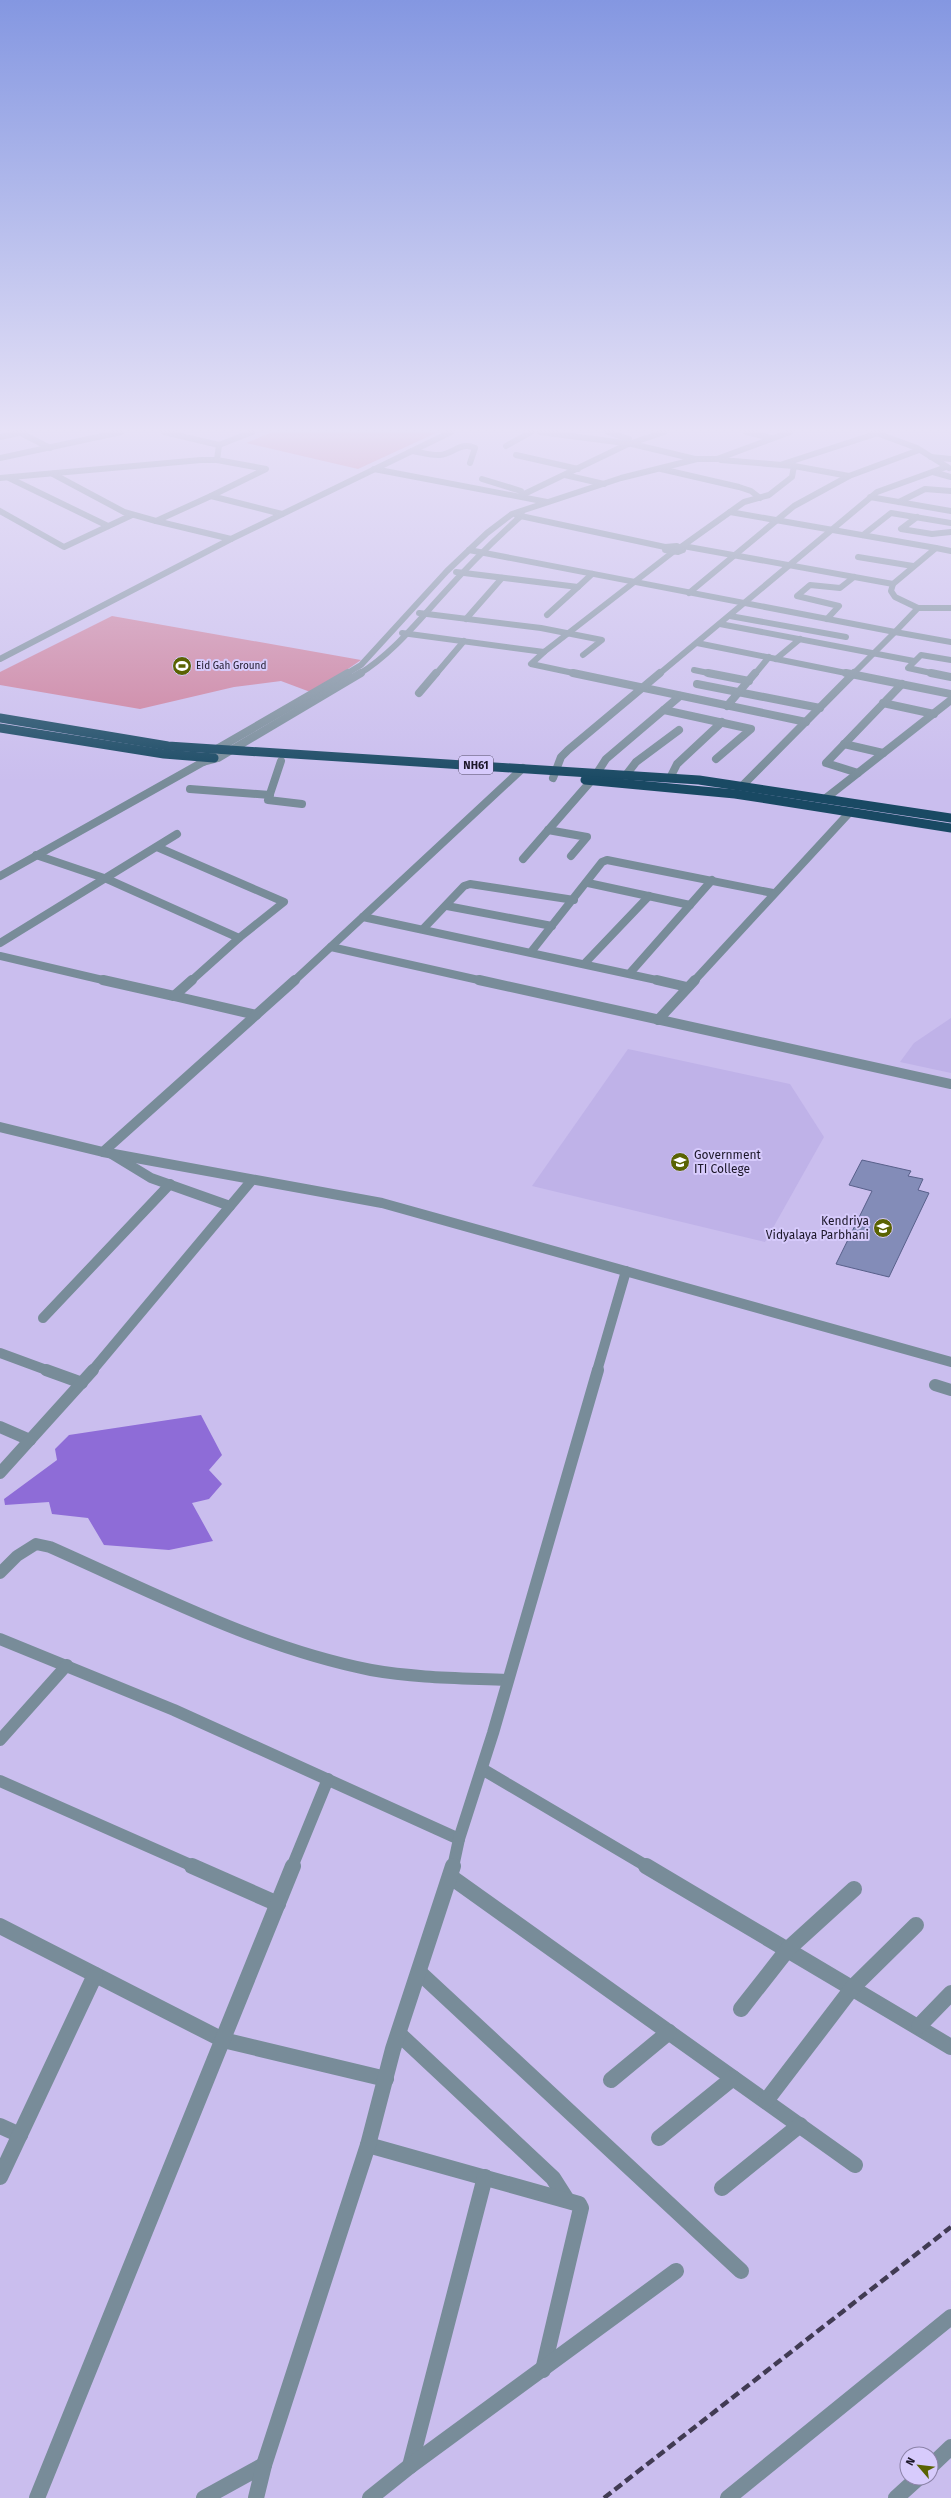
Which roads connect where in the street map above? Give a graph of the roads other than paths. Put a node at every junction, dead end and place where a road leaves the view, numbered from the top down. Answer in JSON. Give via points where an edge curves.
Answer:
{"nodes":[{"id":1,"x":936,"y":548,"type":"edge"},
{"id":2,"x":212,"y":549,"type":"edge"},
{"id":3,"x":485,"y":549,"type":"edge"},
{"id":4,"x":665,"y":549,"type":"edge"},
{"id":5,"x":683,"y":549,"type":"edge"},
{"id":6,"x":697,"y":549,"type":"edge"},
{"id":7,"x":743,"y":549,"type":"edge"},
{"id":8,"x":810,"y":549,"type":"edge"},
{"id":9,"x":939,"y":549,"type":"edge"},
{"id":10,"x":469,"y":550,"type":"joint"},
{"id":11,"x":951,"y":551,"type":"edge"},
{"id":12,"x":481,"y":552,"type":"junction"},
{"id":13,"x":673,"y":552,"type":"junction"},
{"id":14,"x":735,"y":555,"type":"junction"},
{"id":15,"x":858,"y":557,"type":"dead end"},
{"id":16,"x":791,"y":565,"type":"junction"},
{"id":17,"x":913,"y":566,"type":"junction"},
{"id":18,"x":447,"y":571,"type":"junction"},
{"id":19,"x":461,"y":573,"type":"junction"},
{"id":20,"x":592,"y":574,"type":"junction"},
{"id":21,"x":854,"y":576,"type":"junction"},
{"id":22,"x":502,"y":578,"type":"junction"},
{"id":23,"x":634,"y":582,"type":"junction"},
{"id":24,"x":893,"y":584,"type":"junction"},
{"id":25,"x":578,"y":587,"type":"junction"},
{"id":26,"x":689,"y":593,"type":"junction"},
{"id":27,"x":745,"y":604,"type":"junction"},
{"id":28,"x":918,"y":608,"type":"junction"},
{"id":29,"x":951,"y":608,"type":"edge"},
{"id":30,"x":409,"y":612,"type":"junction"},
{"id":31,"x":424,"y":614,"type":"junction"},
{"id":32,"x":547,"y":615,"type":"dead end"},
{"id":33,"x":730,"y":616,"type":"junction"},
{"id":34,"x":466,"y":619,"type":"junction"},
{"id":35,"x":827,"y":619,"type":"junction"},
{"id":36,"x":720,"y":624,"type":"junction"},
{"id":37,"x":391,"y":632,"type":"junction"},
{"id":38,"x":895,"y":632,"type":"junction"},
{"id":39,"x":407,"y":633,"type":"junction"},
{"id":40,"x":569,"y":633,"type":"junction"},
{"id":41,"x":846,"y":637,"type":"dead end"},
{"id":42,"x":800,"y":639,"type":"junction"},
{"id":43,"x":464,"y":641,"type":"junction"},
{"id":44,"x":951,"y":642,"type":"edge"},
{"id":45,"x":697,"y":643,"type":"junction"},
{"id":46,"x":544,"y":652,"type":"junction"},
{"id":47,"x":874,"y":653,"type":"junction"},
{"id":48,"x":583,"y":655,"type":"dead end"},
{"id":49,"x":773,"y":658,"type":"junction"},
{"id":50,"x":0,"y":659,"type":"edge"},
{"id":51,"x":951,"y":660,"type":"edge"},
{"id":52,"x":914,"y":661,"type":"junction"},
{"id":53,"x":694,"y":670,"type":"dead end"},
{"id":54,"x":853,"y":674,"type":"junction"},
{"id":55,"x":951,"y":677,"type":"edge"},
{"id":56,"x":749,"y":680,"type":"junction"},
{"id":57,"x":698,"y":684,"type":"dead end"},
{"id":58,"x":902,"y":684,"type":"junction"},
{"id":59,"x":640,"y":688,"type":"junction"},
{"id":60,"x":739,"y":692,"type":"junction"},
{"id":61,"x":419,"y":693,"type":"dead end"},
{"id":62,"x":951,"y":694,"type":"edge"},
{"id":63,"x":680,"y":696,"type":"junction"},
{"id":64,"x":951,"y":700,"type":"edge"},
{"id":65,"x":884,"y":703,"type":"junction"},
{"id":66,"x":727,"y":706,"type":"junction"},
{"id":67,"x":820,"y":708,"type":"junction"},
{"id":68,"x":664,"y":710,"type":"junction"},
{"id":69,"x":934,"y":714,"type":"junction"},
{"id":70,"x":0,"y":718,"type":"edge"},
{"id":71,"x":722,"y":722,"type":"junction"},
{"id":72,"x":806,"y":722,"type":"junction"},
{"id":73,"x":0,"y":728,"type":"edge"},
{"id":74,"x":679,"y":730,"type":"dead end"},
{"id":75,"x":844,"y":744,"type":"junction"},
{"id":76,"x":228,"y":751,"type":"junction"},
{"id":77,"x":883,"y":753,"type":"junction"},
{"id":78,"x":216,"y":754,"type":"junction"},
{"id":79,"x":716,"y":759,"type":"dead end"},
{"id":80,"x":204,"y":760,"type":"junction"},
{"id":81,"x":281,"y":762,"type":"junction"},
{"id":82,"x":520,"y":772,"type":"junction"},
{"id":83,"x":597,"y":773,"type":"junction"},
{"id":84,"x":858,"y":773,"type":"junction"},
{"id":85,"x":554,"y":774,"type":"junction"},
{"id":86,"x":626,"y":775,"type":"junction"},
{"id":87,"x":670,"y":778,"type":"junction"},
{"id":88,"x":591,"y":781,"type":"junction"},
{"id":89,"x":743,"y":785,"type":"junction"},
{"id":90,"x":190,"y":789,"type":"dead end"},
{"id":91,"x":270,"y":795,"type":"junction"},
{"id":92,"x":826,"y":798,"type":"junction"},
{"id":93,"x":842,"y":801,"type":"junction"},
{"id":94,"x":302,"y":804,"type":"dead end"},
{"id":95,"x":835,"y":809,"type":"junction"},
{"id":96,"x":850,"y":812,"type":"junction"},
{"id":97,"x":951,"y":818,"type":"edge"},
{"id":98,"x":951,"y":828,"type":"edge"},
{"id":99,"x":548,"y":830,"type":"junction"},
{"id":100,"x":177,"y":834,"type":"dead end"},
{"id":101,"x":157,"y":847,"type":"junction"},
{"id":102,"x":36,"y":855,"type":"junction"},
{"id":103,"x":570,"y":856,"type":"dead end"},
{"id":104,"x":523,"y":859,"type":"dead end"},
{"id":105,"x":0,"y":876,"type":"edge"},
{"id":106,"x":107,"y":879,"type":"junction"},
{"id":107,"x":712,"y":880,"type":"junction"},
{"id":108,"x":588,"y":883,"type":"junction"},
{"id":109,"x":773,"y":893,"type":"junction"},
{"id":110,"x":649,"y":896,"type":"junction"},
{"id":111,"x":574,"y":900,"type":"junction"},
{"id":112,"x":690,"y":905,"type":"junction"},
{"id":113,"x":447,"y":906,"type":"junction"},
{"id":114,"x":363,"y":918,"type":"junction"},
{"id":115,"x":552,"y":926,"type":"junction"},
{"id":116,"x":424,"y":929,"type":"junction"},
{"id":117,"x":239,"y":938,"type":"junction"},
{"id":118,"x":0,"y":943,"type":"edge"},
{"id":119,"x":331,"y":947,"type":"junction"},
{"id":120,"x":531,"y":952,"type":"junction"},
{"id":121,"x":0,"y":956,"type":"edge"},
{"id":122,"x":585,"y":963,"type":"junction"},
{"id":123,"x":630,"y":973,"type":"junction"},
{"id":124,"x":687,"y":987,"type":"junction"},
{"id":125,"x":174,"y":996,"type":"junction"},
{"id":126,"x":256,"y":1015,"type":"junction"},
{"id":127,"x":658,"y":1020,"type":"junction"},
{"id":128,"x":951,"y":1084,"type":"edge"},
{"id":129,"x":0,"y":1126,"type":"edge"},
{"id":130,"x":107,"y":1153,"type":"junction"},
{"id":131,"x":252,"y":1180,"type":"junction"},
{"id":132,"x":170,"y":1184,"type":"junction"},
{"id":133,"x":230,"y":1206,"type":"junction"},
{"id":134,"x":626,"y":1271,"type":"junction"},
{"id":135,"x":43,"y":1318,"type":"dead end"},
{"id":136,"x":0,"y":1353,"type":"edge"},
{"id":137,"x":951,"y":1362,"type":"edge"},
{"id":138,"x":82,"y":1383,"type":"junction"},
{"id":139,"x":935,"y":1385,"type":"dead end"},
{"id":140,"x":951,"y":1390,"type":"edge"},
{"id":141,"x":0,"y":1427,"type":"edge"},
{"id":142,"x":30,"y":1440,"type":"junction"},
{"id":143,"x":0,"y":1473,"type":"edge"},
{"id":144,"x":0,"y":1574,"type":"edge"},
{"id":145,"x":0,"y":1639,"type":"edge"},
{"id":146,"x":67,"y":1665,"type":"junction"},
{"id":147,"x":507,"y":1680,"type":"junction"},
{"id":148,"x":0,"y":1740,"type":"edge"},
{"id":149,"x":482,"y":1768,"type":"junction"},
{"id":150,"x":328,"y":1779,"type":"junction"},
{"id":151,"x":0,"y":1781,"type":"edge"},
{"id":152,"x":459,"y":1839,"type":"junction"},
{"id":153,"x":451,"y":1877,"type":"junction"},
{"id":154,"x":854,"y":1889,"type":"dead end"},
{"id":155,"x":278,"y":1904,"type":"junction"},
{"id":156,"x":916,"y":1925,"type":"dead end"},
{"id":157,"x":0,"y":1926,"type":"edge"},
{"id":158,"x":788,"y":1949,"type":"junction"},
{"id":159,"x":420,"y":1974,"type":"junction"},
{"id":160,"x":95,"y":1975,"type":"junction"},
{"id":161,"x":853,"y":1988,"type":"junction"},
{"id":162,"x":951,"y":1993,"type":"edge"},
{"id":163,"x":741,"y":2009,"type":"dead end"},
{"id":164,"x":919,"y":2026,"type":"junction"},
{"id":165,"x":669,"y":2032,"type":"junction"},
{"id":166,"x":399,"y":2034,"type":"junction"},
{"id":167,"x":223,"y":2040,"type":"junction"},
{"id":168,"x":951,"y":2047,"type":"edge"},
{"id":169,"x":733,"y":2078,"type":"junction"},
{"id":170,"x":386,"y":2079,"type":"junction"},
{"id":171,"x":612,"y":2080,"type":"dead end"},
{"id":172,"x":766,"y":2101,"type":"junction"},
{"id":173,"x":800,"y":2125,"type":"junction"},
{"id":174,"x":0,"y":2126,"type":"edge"},
{"id":175,"x":20,"y":2135,"type":"junction"},
{"id":176,"x":659,"y":2138,"type":"dead end"},
{"id":177,"x":368,"y":2145,"type":"junction"},
{"id":178,"x":855,"y":2165,"type":"dead end"},
{"id":179,"x":0,"y":2177,"type":"edge"},
{"id":180,"x":485,"y":2177,"type":"junction"},
{"id":181,"x":722,"y":2188,"type":"dead end"},
{"id":182,"x":567,"y":2200,"type":"junction"},
{"id":183,"x":676,"y":2271,"type":"dead end"},
{"id":184,"x":740,"y":2271,"type":"dead end"},
{"id":185,"x":951,"y":2317,"type":"edge"},
{"id":186,"x":543,"y":2370,"type":"junction"},
{"id":187,"x":951,"y":2447,"type":"edge"},
{"id":188,"x":939,"y":2458,"type":"edge"},
{"id":189,"x":264,"y":2465,"type":"junction"},
{"id":190,"x":410,"y":2466,"type":"junction"},
{"id":191,"x":909,"y":2486,"type":"edge"},
{"id":192,"x":37,"y":2498,"type":"edge"},
{"id":193,"x":204,"y":2498,"type":"edge"},
{"id":194,"x":256,"y":2498,"type":"edge"},
{"id":195,"x":370,"y":2498,"type":"edge"},
{"id":196,"x":728,"y":2498,"type":"edge"},
{"id":197,"x":896,"y":2498,"type":"edge"}],
"edges":[{"from":1,"to":17,"type":"street"},
{"from":2,"to":50,"type":"street"},
{"from":3,"to":12,"type":"street"},
{"from":4,"to":13,"type":"street"},
{"from":5,"to":13,"type":"street"},
{"from":6,"to":14,"type":"street"},
{"from":7,"to":14,"type":"street"},
{"from":8,"to":16,"type":"street"},
{"from":9,"to":11,"type":"street"},
{"from":10,"to":12,"type":"street"},
{"from":10,"to":18,"type":"street"},
{"from":12,"to":19,"type":"street"},
{"from":12,"to":20,"type":"street"},
{"from":13,"to":23,"type":"street"},
{"from":14,"to":16,"type":"street"},
{"from":14,"to":26,"type":"street"},
{"from":15,"to":17,"type":"street"},
{"from":16,"to":21,"type":"street"},
{"from":16,"to":27,"type":"street"},
{"from":17,"to":24,"type":"street"},
{"from":18,"to":19,"type":"street"},
{"from":18,"to":30,"type":"street"},
{"from":19,"to":22,"type":"street"},
{"from":19,"to":31,"type":"street"},
{"from":20,"to":23,"type":"street"},
{"from":20,"to":25,"type":"street"},
{"from":21,"to":24,"type":"street"},
{"from":21,"to":35,"type":"street","via":[[840,588],[810,585],[796,596],[839,606]]},
{"from":22,"to":25,"type":"street"},
{"from":22,"to":34,"type":"street"},
{"from":23,"to":26,"type":"street"},
{"from":23,"to":40,"type":"street"},
{"from":24,"to":28,"type":"street","via":[[890,591],[895,597]]},
{"from":25,"to":32,"type":"street"},
{"from":26,"to":27,"type":"street"},
{"from":27,"to":33,"type":"street"},
{"from":27,"to":35,"type":"street"},
{"from":28,"to":29,"type":"street"},
{"from":28,"to":38,"type":"street"},
{"from":30,"to":31,"type":"street"},
{"from":30,"to":37,"type":"street"},
{"from":31,"to":34,"type":"street"},
{"from":31,"to":39,"type":"street"},
{"from":33,"to":36,"type":"street"},
{"from":33,"to":41,"type":"street"},
{"from":34,"to":40,"type":"street"},
{"from":35,"to":38,"type":"street"},
{"from":36,"to":42,"type":"street"},
{"from":36,"to":45,"type":"street"},
{"from":37,"to":39,"type":"street"},
{"from":37,"to":78,"type":"street","via":[[361,665]]},
{"from":38,"to":44,"type":"street"},
{"from":38,"to":47,"type":"street"},
{"from":39,"to":43,"type":"street"},
{"from":39,"to":76,"type":"street","via":[[369,668]]},
{"from":40,"to":46,"type":"street"},
{"from":40,"to":48,"type":"street","via":[[602,641]]},
{"from":42,"to":47,"type":"street"},
{"from":42,"to":49,"type":"street"},
{"from":43,"to":46,"type":"street"},
{"from":43,"to":61,"type":"street"},
{"from":45,"to":49,"type":"street"},
{"from":45,"to":59,"type":"street"},
{"from":46,"to":59,"type":"street","via":[[531,664]]},
{"from":47,"to":52,"type":"street"},
{"from":47,"to":54,"type":"street"},
{"from":49,"to":54,"type":"street"},
{"from":49,"to":56,"type":"street"},
{"from":51,"to":52,"type":"street","via":[[924,655]]},
{"from":52,"to":55,"type":"street","via":[[909,669]]},
{"from":53,"to":56,"type":"street"},
{"from":54,"to":58,"type":"street"},
{"from":54,"to":67,"type":"street"},
{"from":56,"to":60,"type":"street"},
{"from":57,"to":60,"type":"street"},
{"from":58,"to":62,"type":"street"},
{"from":58,"to":65,"type":"street"},
{"from":59,"to":63,"type":"street"},
{"from":59,"to":85,"type":"street","via":[[568,750],[561,758]]},
{"from":60,"to":66,"type":"street"},
{"from":60,"to":67,"type":"street"},
{"from":63,"to":66,"type":"street"},
{"from":63,"to":68,"type":"street"},
{"from":64,"to":69,"type":"street"},
{"from":65,"to":69,"type":"street"},
{"from":65,"to":75,"type":"street"},
{"from":66,"to":72,"type":"street"},
{"from":67,"to":72,"type":"street"},
{"from":68,"to":71,"type":"street"},
{"from":68,"to":83,"type":"street","via":[[606,759]]},
{"from":69,"to":77,"type":"street"},
{"from":70,"to":78,"type":"highway","number":"NH61"},
{"from":71,"to":79,"type":"street","via":[[750,729]]},
{"from":71,"to":87,"type":"street","via":[[677,764]]},
{"from":72,"to":89,"type":"street"},
{"from":73,"to":80,"type":"highway","number":"NH61"},
{"from":74,"to":86,"type":"street","via":[[636,762]]},
{"from":75,"to":77,"type":"street"},
{"from":75,"to":84,"type":"street","via":[[826,764]]},
{"from":76,"to":78,"type":"highway","number":"NH61"},
{"from":76,"to":82,"type":"highway","number":"NH61"},
{"from":77,"to":84,"type":"street"},
{"from":78,"to":80,"type":"highway","number":"NH61"},
{"from":78,"to":81,"type":"highway","number":"NH61"},
{"from":80,"to":102,"type":"street"},
{"from":81,"to":82,"type":"highway","number":"NH61"},
{"from":81,"to":91,"type":"street"},
{"from":82,"to":85,"type":"highway","number":"NH61"},
{"from":82,"to":114,"type":"street"},
{"from":83,"to":85,"type":"highway","number":"NH61"},
{"from":83,"to":86,"type":"highway","number":"NH61"},
{"from":84,"to":92,"type":"street"},
{"from":85,"to":88,"type":"highway","number":"NH61"},
{"from":86,"to":87,"type":"highway","number":"NH61"},
{"from":87,"to":89,"type":"highway","number":"NH61"},
{"from":88,"to":95,"type":"highway","number":"NH61","via":[[734,794]]},
{"from":88,"to":99,"type":"street"},
{"from":89,"to":92,"type":"highway","number":"NH61"},
{"from":90,"to":91,"type":"street"},
{"from":91,"to":94,"type":"street","via":[[270,801]]},
{"from":92,"to":93,"type":"highway","number":"NH61"},
{"from":93,"to":95,"type":"highway"},
{"from":93,"to":97,"type":"highway","number":"NH61"},
{"from":95,"to":96,"type":"highway","number":"NH61"},
{"from":96,"to":98,"type":"highway","number":"NH61"},
{"from":96,"to":109,"type":"street"},
{"from":99,"to":103,"type":"street","via":[[586,837]]},
{"from":99,"to":104,"type":"street"},
{"from":100,"to":101,"type":"street"},
{"from":101,"to":106,"type":"street"},
{"from":101,"to":117,"type":"street","via":[[284,902]]},
{"from":102,"to":105,"type":"street"},
{"from":102,"to":106,"type":"street"},
{"from":106,"to":117,"type":"street"},
{"from":106,"to":118,"type":"street"},
{"from":107,"to":108,"type":"street","via":[[612,860],[602,862]]},
{"from":107,"to":109,"type":"street"},
{"from":107,"to":112,"type":"street"},
{"from":108,"to":110,"type":"street"},
{"from":108,"to":111,"type":"street"},
{"from":109,"to":124,"type":"street"},
{"from":110,"to":112,"type":"street"},
{"from":110,"to":122,"type":"street"},
{"from":111,"to":113,"type":"street","via":[[474,884],[464,886]]},
{"from":111,"to":115,"type":"street"},
{"from":112,"to":123,"type":"street"},
{"from":113,"to":115,"type":"street"},
{"from":113,"to":116,"type":"street"},
{"from":114,"to":116,"type":"street"},
{"from":114,"to":119,"type":"street"},
{"from":115,"to":120,"type":"street"},
{"from":116,"to":120,"type":"street"},
{"from":117,"to":125,"type":"street"},
{"from":119,"to":126,"type":"street"},
{"from":119,"to":127,"type":"street"},
{"from":120,"to":122,"type":"street"},
{"from":121,"to":125,"type":"street"},
{"from":122,"to":123,"type":"street"},
{"from":123,"to":124,"type":"street"},
{"from":124,"to":127,"type":"street"},
{"from":125,"to":126,"type":"street"},
{"from":126,"to":130,"type":"street"},
{"from":127,"to":128,"type":"street"},
{"from":129,"to":130,"type":"street"},
{"from":130,"to":131,"type":"street"},
{"from":130,"to":132,"type":"street","via":[[124,1164]]},
{"from":131,"to":133,"type":"street"},
{"from":131,"to":134,"type":"street","via":[[382,1204]]},
{"from":132,"to":133,"type":"street"},
{"from":132,"to":135,"type":"street"},
{"from":133,"to":138,"type":"street"},
{"from":134,"to":137,"type":"street"},
{"from":134,"to":147,"type":"street"},
{"from":136,"to":138,"type":"street"},
{"from":138,"to":142,"type":"street"},
{"from":139,"to":140,"type":"street"},
{"from":141,"to":142,"type":"street"},
{"from":142,"to":143,"type":"street"},
{"from":144,"to":147,"type":"street","via":[[17,1556],[36,1544],[50,1547],[244,1631],[355,1666],[410,1675]]},
{"from":145,"to":146,"type":"street"},
{"from":146,"to":148,"type":"street"},
{"from":146,"to":150,"type":"street"},
{"from":147,"to":149,"type":"street"},
{"from":149,"to":152,"type":"street"},
{"from":149,"to":158,"type":"street"},
{"from":150,"to":152,"type":"street"},
{"from":150,"to":155,"type":"street"},
{"from":151,"to":155,"type":"street"},
{"from":152,"to":153,"type":"street"},
{"from":153,"to":159,"type":"street"},
{"from":153,"to":165,"type":"street"},
{"from":154,"to":158,"type":"street"},
{"from":155,"to":167,"type":"street"},
{"from":156,"to":161,"type":"street"},
{"from":157,"to":160,"type":"street"},
{"from":158,"to":161,"type":"street"},
{"from":158,"to":163,"type":"street"},
{"from":159,"to":166,"type":"street"},
{"from":159,"to":184,"type":"street"},
{"from":160,"to":167,"type":"street"},
{"from":160,"to":175,"type":"street"},
{"from":161,"to":164,"type":"street"},
{"from":161,"to":172,"type":"street"},
{"from":162,"to":164,"type":"street"},
{"from":164,"to":168,"type":"street"},
{"from":165,"to":169,"type":"street"},
{"from":165,"to":171,"type":"street"},
{"from":166,"to":170,"type":"street"},
{"from":166,"to":182,"type":"street","via":[[553,2178]]},
{"from":167,"to":170,"type":"street"},
{"from":167,"to":192,"type":"street"},
{"from":169,"to":172,"type":"street"},
{"from":169,"to":176,"type":"street"},
{"from":170,"to":177,"type":"street"},
{"from":172,"to":173,"type":"street"},
{"from":173,"to":178,"type":"street"},
{"from":173,"to":181,"type":"street"},
{"from":174,"to":175,"type":"street"},
{"from":175,"to":179,"type":"street"},
{"from":177,"to":180,"type":"street"},
{"from":177,"to":189,"type":"street"},
{"from":180,"to":182,"type":"street"},
{"from":180,"to":190,"type":"street"},
{"from":182,"to":186,"type":"street","via":[[579,2204],[581,2208]]},
{"from":183,"to":186,"type":"street"},
{"from":185,"to":196,"type":"street"},
{"from":186,"to":190,"type":"street"},
{"from":187,"to":188,"type":"street"},
{"from":189,"to":193,"type":"street"},
{"from":189,"to":194,"type":"street"},
{"from":190,"to":195,"type":"street"},
{"from":191,"to":197,"type":"street"}]}
